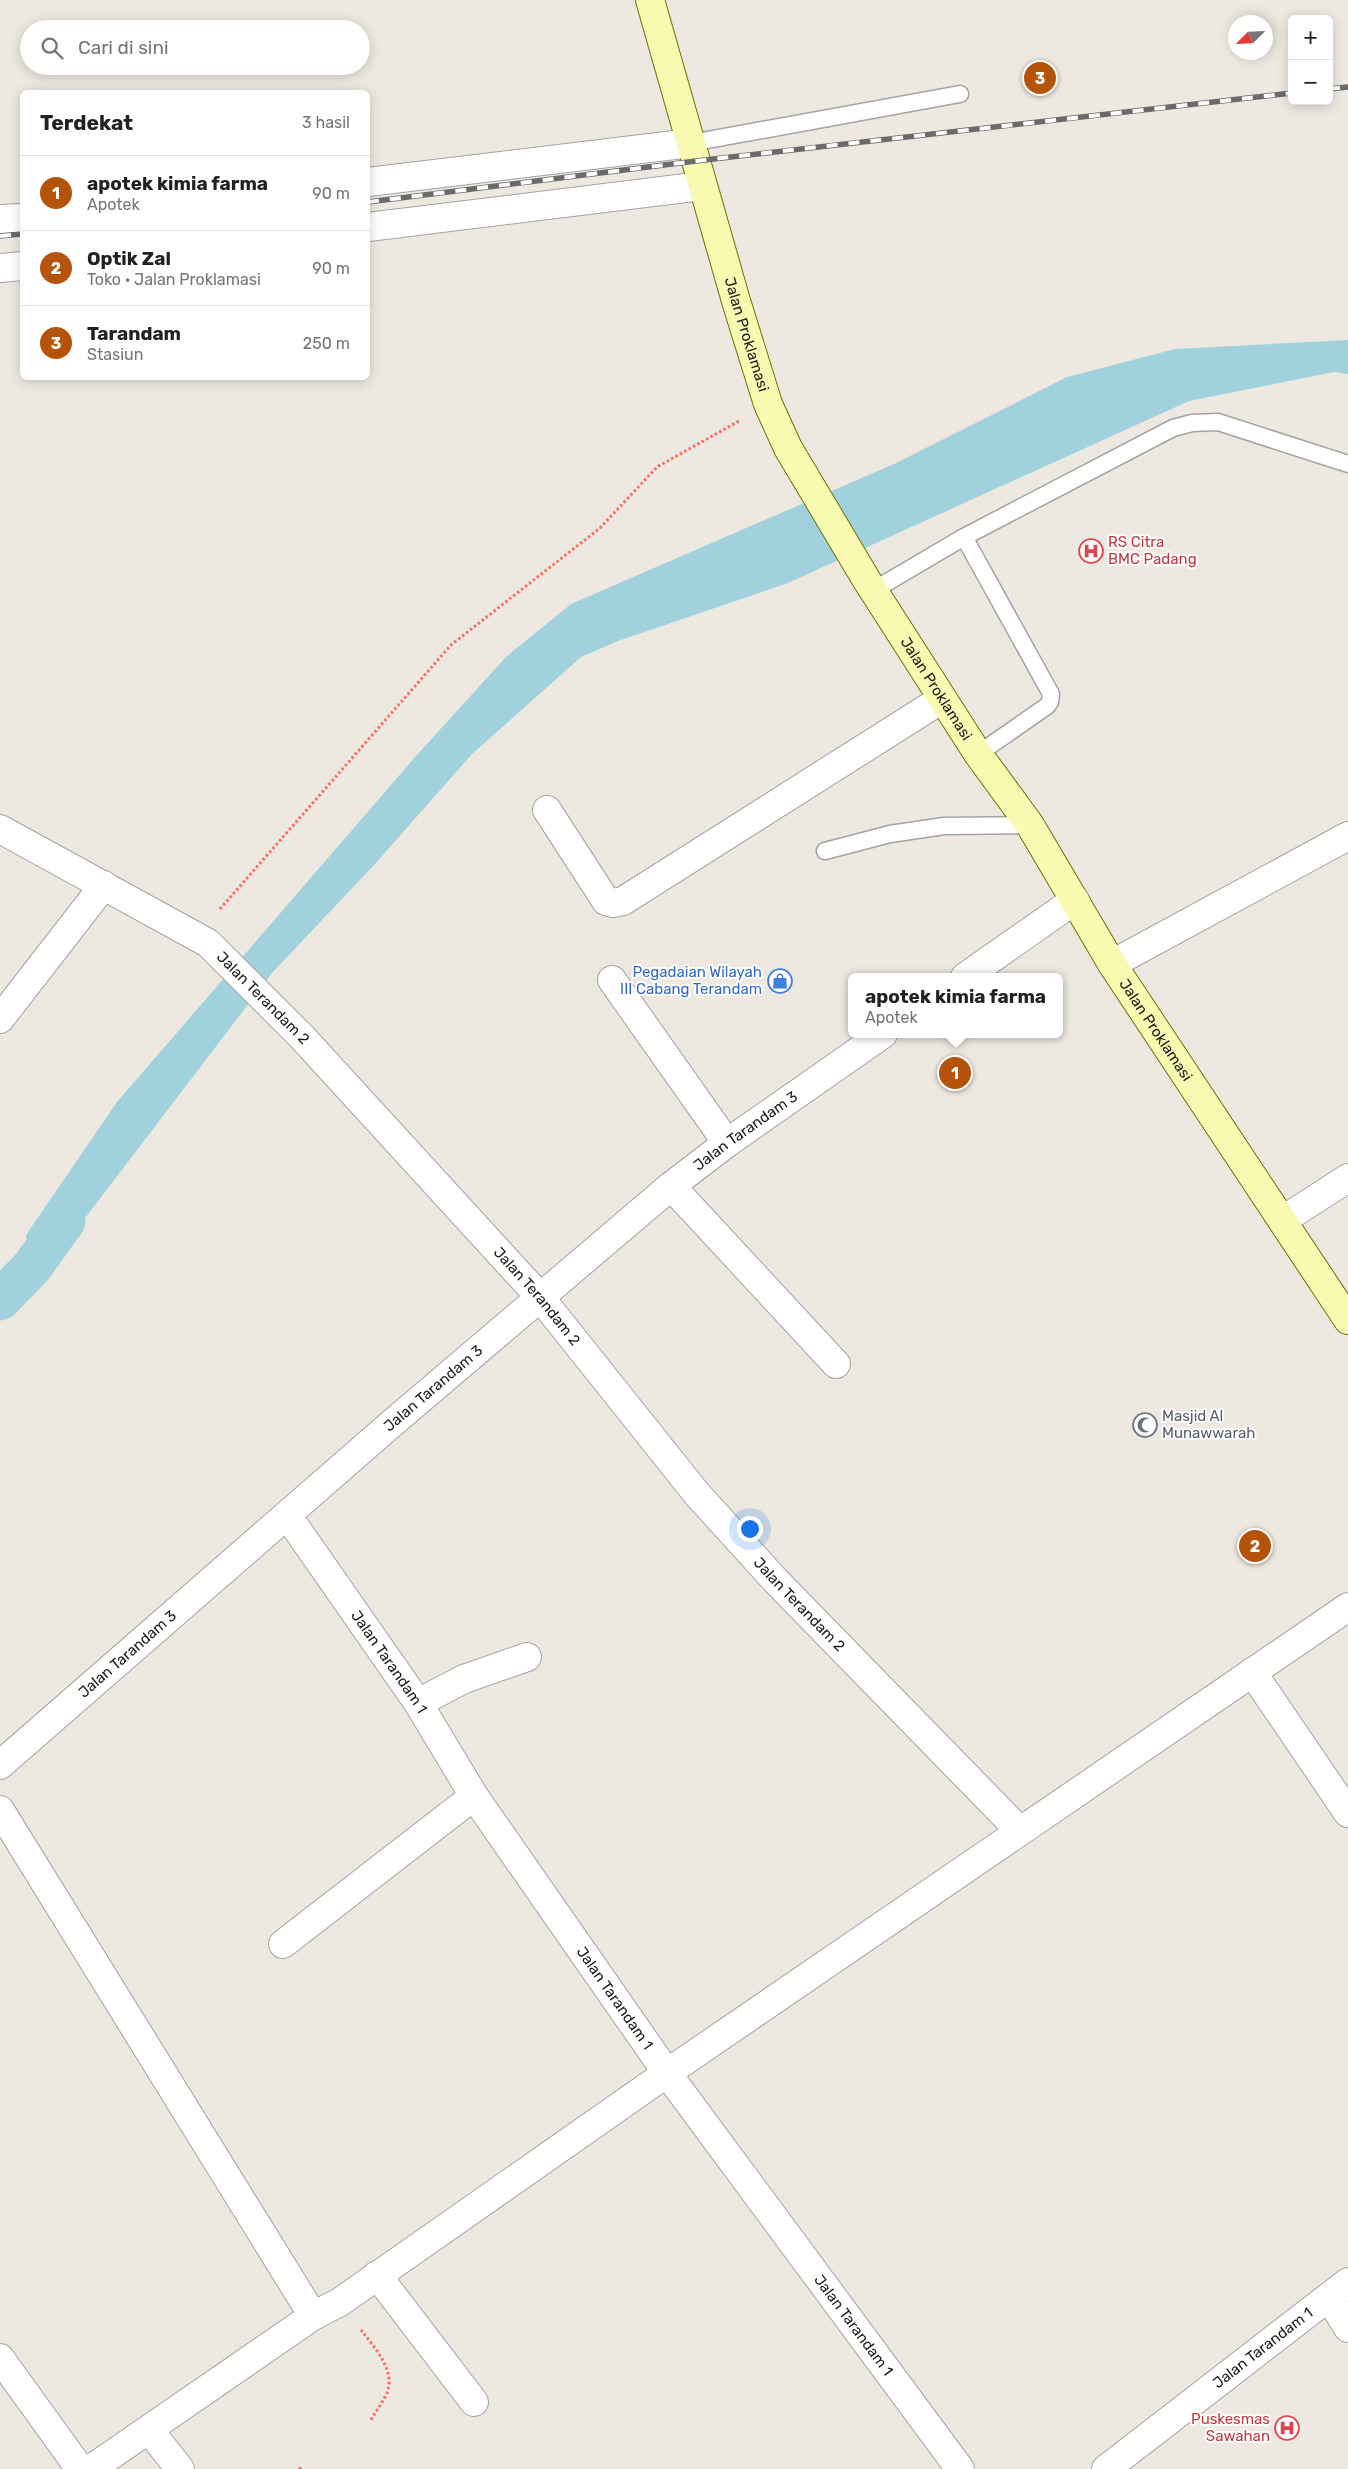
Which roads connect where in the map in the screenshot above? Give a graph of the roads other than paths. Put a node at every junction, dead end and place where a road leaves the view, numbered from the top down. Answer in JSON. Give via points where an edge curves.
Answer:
{"nodes":[{"id":1,"x":650,"y":0,"type":"edge"},
{"id":2,"x":960,"y":94,"type":"dead end"},
{"id":3,"x":691,"y":143,"type":"junction"},
{"id":4,"x":370,"y":182,"type":"edge"},
{"id":5,"x":702,"y":186,"type":"junction"},
{"id":6,"x":20,"y":218,"type":"edge"},
{"id":7,"x":0,"y":219,"type":"edge"},
{"id":8,"x":370,"y":227,"type":"edge"},
{"id":9,"x":20,"y":266,"type":"edge"},
{"id":10,"x":0,"y":268,"type":"edge"},
{"id":11,"x":1348,"y":464,"type":"edge"},
{"id":12,"x":964,"y":537,"type":"junction"},
{"id":13,"x":870,"y":585,"type":"junction"},
{"id":14,"x":942,"y":699,"type":"junction"},
{"id":15,"x":978,"y":754,"type":"junction"},
{"id":16,"x":547,"y":810,"type":"dead end"},
{"id":17,"x":1030,"y":825,"type":"junction"},
{"id":18,"x":0,"y":829,"type":"edge"},
{"id":19,"x":1348,"y":836,"type":"edge"},
{"id":20,"x":825,"y":851,"type":"dead end"},
{"id":21,"x":104,"y":885,"type":"junction"},
{"id":22,"x":1075,"y":900,"type":"junction"},
{"id":23,"x":1112,"y":964,"type":"junction"},
{"id":24,"x":971,"y":973,"type":"edge"},
{"id":25,"x":612,"y":980,"type":"dead end"},
{"id":26,"x":0,"y":1019,"type":"edge"},
{"id":27,"x":877,"y":1038,"type":"edge"},
{"id":28,"x":727,"y":1143,"type":"junction"},
{"id":29,"x":1348,"y":1178,"type":"edge"},
{"id":30,"x":671,"y":1186,"type":"junction"},
{"id":31,"x":1283,"y":1220,"type":"junction"},
{"id":32,"x":539,"y":1296,"type":"junction"},
{"id":33,"x":1348,"y":1320,"type":"edge"},
{"id":34,"x":836,"y":1364,"type":"dead end"},
{"id":35,"x":287,"y":1515,"type":"junction"},
{"id":36,"x":1348,"y":1607,"type":"edge"},
{"id":37,"x":527,"y":1657,"type":"dead end"},
{"id":38,"x":1252,"y":1672,"type":"junction"},
{"id":39,"x":418,"y":1703,"type":"junction"},
{"id":40,"x":0,"y":1765,"type":"edge"},
{"id":41,"x":474,"y":1796,"type":"junction"},
{"id":42,"x":0,"y":1810,"type":"edge"},
{"id":43,"x":1348,"y":1813,"type":"edge"},
{"id":44,"x":1019,"y":1830,"type":"junction"},
{"id":45,"x":283,"y":1944,"type":"dead end"},
{"id":46,"x":667,"y":2073,"type":"junction"},
{"id":47,"x":377,"y":2275,"type":"junction"},
{"id":48,"x":1338,"y":2290,"type":"edge"},
{"id":49,"x":313,"y":2316,"type":"junction"},
{"id":50,"x":1348,"y":2328,"type":"edge"},
{"id":51,"x":0,"y":2358,"type":"edge"},
{"id":52,"x":474,"y":2402,"type":"dead end"},
{"id":53,"x":148,"y":2430,"type":"junction"},
{"id":54,"x":80,"y":2469,"type":"edge"},
{"id":55,"x":91,"y":2469,"type":"edge"},
{"id":56,"x":180,"y":2469,"type":"edge"},
{"id":57,"x":960,"y":2469,"type":"edge"},
{"id":58,"x":1106,"y":2469,"type":"edge"}],
"edges":[{"from":1,"to":3,"type":"main road","name":"Jalan Proklamasi"},
{"from":2,"to":3,"type":"lane"},
{"from":3,"to":4,"type":"street"},
{"from":3,"to":5,"type":"main road","name":"Jalan Proklamasi"},
{"from":5,"to":8,"type":"street"},
{"from":5,"to":13,"type":"main road","name":"Jalan Proklamasi","via":[[768,404],[788,448]]},
{"from":6,"to":7,"type":"street"},
{"from":9,"to":10,"type":"street"},
{"from":11,"to":12,"type":"lane","via":[[1218,422],[1192,423],[1173,428]]},
{"from":12,"to":13,"type":"lane"},
{"from":12,"to":15,"type":"lane","via":[[1051,694],[1047,706]]},
{"from":13,"to":14,"type":"main road","name":"Jalan Proklamasi"},
{"from":14,"to":15,"type":"main road","name":"Jalan Proklamasi"},
{"from":14,"to":16,"type":"street","via":[[622,901],[613,903],[606,900]]},
{"from":15,"to":17,"type":"main road","name":"Jalan Proklamasi"},
{"from":17,"to":20,"type":"lane","via":[[944,826],[890,834]]},
{"from":17,"to":22,"type":"main road","name":"Jalan Proklamasi"},
{"from":18,"to":21,"type":"street","name":"Jalan Terandam 2"},
{"from":19,"to":23,"type":"street"},
{"from":21,"to":26,"type":"street"},
{"from":21,"to":32,"type":"street","name":"Jalan Terandam 2","via":[[203,939],[263,998]]},
{"from":22,"to":23,"type":"main road","name":"Jalan Proklamasi"},
{"from":22,"to":24,"type":"street"},
{"from":23,"to":31,"type":"main road","name":"Jalan Proklamasi"},
{"from":25,"to":28,"type":"street"},
{"from":27,"to":28,"type":"street","name":"Jalan Tarandam 3"},
{"from":28,"to":30,"type":"street","name":"Jalan Tarandam 3"},
{"from":29,"to":31,"type":"street"},
{"from":30,"to":32,"type":"street","name":"Jalan Tarandam 3"},
{"from":30,"to":34,"type":"street"},
{"from":31,"to":33,"type":"main road","name":"Jalan Proklamasi"},
{"from":32,"to":35,"type":"street","name":"Jalan Tarandam 3"},
{"from":32,"to":44,"type":"street","name":"Jalan Terandam 2","via":[[696,1494],[854,1664]]},
{"from":35,"to":39,"type":"street","name":"Jalan Tarandam 1"},
{"from":35,"to":40,"type":"street","name":"Jalan Tarandam 3"},
{"from":36,"to":38,"type":"street"},
{"from":37,"to":39,"type":"street","via":[[464,1679]]},
{"from":38,"to":43,"type":"street"},
{"from":38,"to":44,"type":"street"},
{"from":39,"to":41,"type":"street","name":"Jalan Tarandam 1"},
{"from":41,"to":45,"type":"street"},
{"from":41,"to":46,"type":"street","name":"Jalan Tarandam 1"},
{"from":42,"to":49,"type":"street"},
{"from":44,"to":46,"type":"street"},
{"from":46,"to":47,"type":"street"},
{"from":46,"to":57,"type":"street","name":"Jalan Tarandam 1"},
{"from":47,"to":49,"type":"street","via":[[340,2302]]},
{"from":47,"to":52,"type":"street"},
{"from":48,"to":50,"type":"street"},
{"from":48,"to":58,"type":"street","name":"Jalan Tarandam 1"},
{"from":49,"to":53,"type":"street"},
{"from":51,"to":54,"type":"street"},
{"from":53,"to":55,"type":"street"},
{"from":53,"to":56,"type":"street"}]}
